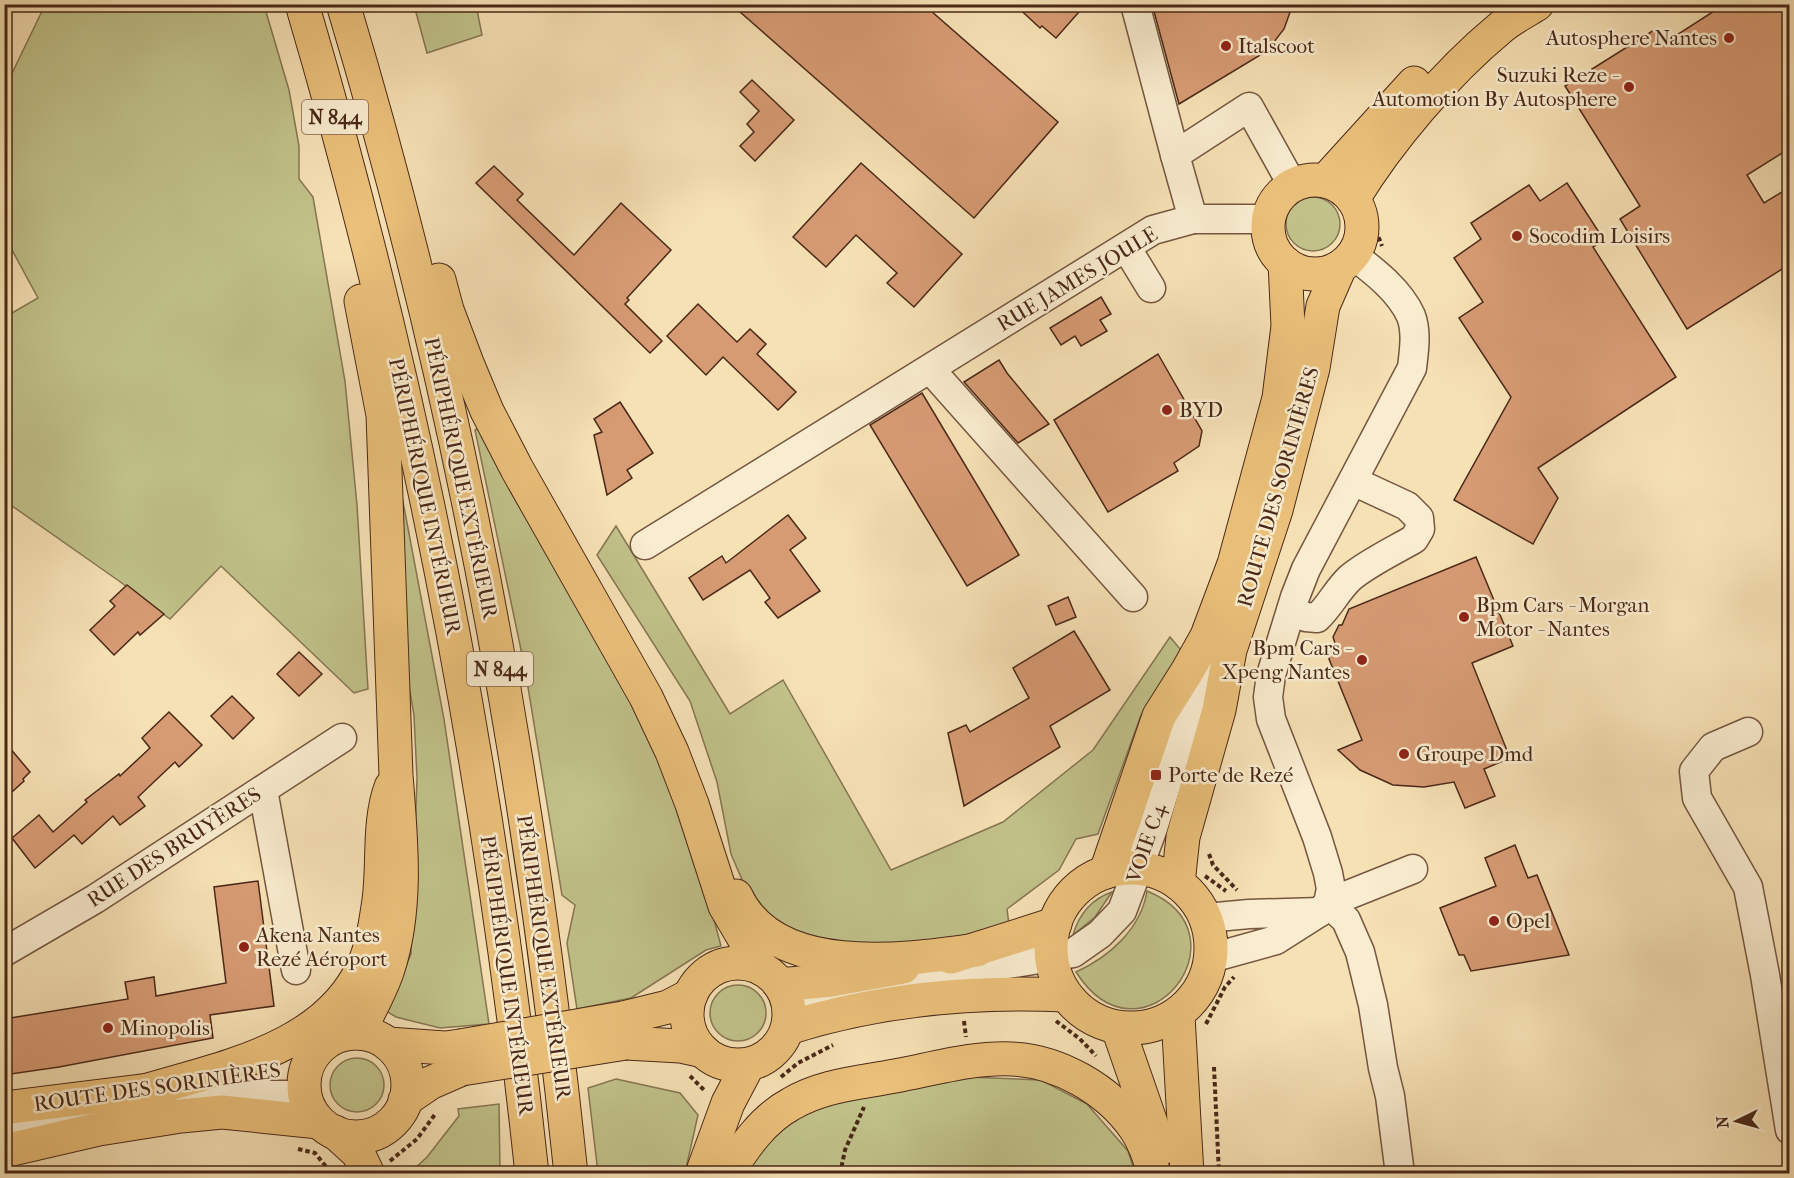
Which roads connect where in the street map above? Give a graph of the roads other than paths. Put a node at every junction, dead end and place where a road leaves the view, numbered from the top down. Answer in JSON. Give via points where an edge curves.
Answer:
{"nodes":[{"id":1,"x":302,"y":4,"type":"edge"},
{"id":2,"x":343,"y":4,"type":"edge"},
{"id":3,"x":1134,"y":4,"type":"edge"},
{"id":4,"x":1499,"y":4,"type":"edge"},
{"id":5,"x":1521,"y":4,"type":"edge"},
{"id":6,"x":1537,"y":4,"type":"edge"},
{"id":7,"x":1175,"y":155,"type":"junction"},
{"id":8,"x":1366,"y":157,"type":"junction"},
{"id":9,"x":390,"y":171,"type":"junction"},
{"id":10,"x":1325,"y":181,"type":"junction"},
{"id":11,"x":1293,"y":186,"type":"junction"},
{"id":12,"x":1364,"y":203,"type":"junction"},
{"id":13,"x":1193,"y":219,"type":"junction"},
{"id":14,"x":1269,"y":219,"type":"junction"},
{"id":15,"x":364,"y":231,"type":"junction"},
{"id":16,"x":1126,"y":247,"type":"junction"},
{"id":17,"x":1285,"y":263,"type":"junction"},
{"id":18,"x":1355,"y":264,"type":"junction"},
{"id":19,"x":1151,"y":288,"type":"dead end"},
{"id":20,"x":1288,"y":326,"type":"junction"},
{"id":21,"x":1308,"y":360,"type":"junction"},
{"id":22,"x":930,"y":369,"type":"junction"},
{"id":23,"x":1353,"y":481,"type":"junction"},
{"id":24,"x":645,"y":545,"type":"dead end"},
{"id":25,"x":1133,"y":597,"type":"dead end"},
{"id":26,"x":1291,"y":611,"type":"junction"},
{"id":27,"x":1748,"y":732,"type":"dead end"},
{"id":28,"x":342,"y":738,"type":"dead end"},
{"id":29,"x":396,"y":775,"type":"junction"},
{"id":30,"x":263,"y":790,"type":"junction"},
{"id":31,"x":704,"y":840,"type":"junction"},
{"id":32,"x":1413,"y":869,"type":"dead end"},
{"id":33,"x":1122,"y":870,"type":"junction"},
{"id":34,"x":1178,"y":883,"type":"junction"},
{"id":35,"x":1324,"y":908,"type":"junction"},
{"id":36,"x":1206,"y":918,"type":"junction"},
{"id":37,"x":1055,"y":924,"type":"junction"},
{"id":38,"x":977,"y":950,"type":"junction"},
{"id":39,"x":4,"y":952,"type":"edge"},
{"id":40,"x":1052,"y":957,"type":"junction"},
{"id":41,"x":1226,"y":964,"type":"junction"},
{"id":42,"x":296,"y":970,"type":"dead end"},
{"id":43,"x":1777,"y":973,"type":"edge"},
{"id":44,"x":691,"y":995,"type":"junction"},
{"id":45,"x":1065,"y":995,"type":"junction"},
{"id":46,"x":780,"y":996,"type":"junction"},
{"id":47,"x":1178,"y":1016,"type":"junction"},
{"id":48,"x":1118,"y":1028,"type":"junction"},
{"id":49,"x":624,"y":1031,"type":"junction"},
{"id":50,"x":374,"y":1038,"type":"junction"},
{"id":51,"x":461,"y":1058,"type":"junction"},
{"id":52,"x":694,"y":1061,"type":"junction"},
{"id":53,"x":308,"y":1063,"type":"junction"},
{"id":54,"x":748,"y":1065,"type":"junction"},
{"id":55,"x":145,"y":1091,"type":"junction"},
{"id":56,"x":405,"y":1100,"type":"junction"},
{"id":57,"x":4,"y":1108,"type":"edge"},
{"id":58,"x":320,"y":1116,"type":"junction"},
{"id":59,"x":1790,"y":1130,"type":"edge"},
{"id":60,"x":4,"y":1131,"type":"edge"},
{"id":61,"x":4,"y":1151,"type":"edge"},
{"id":62,"x":368,"y":1173,"type":"edge"},
{"id":63,"x":532,"y":1173,"type":"edge"},
{"id":64,"x":571,"y":1173,"type":"edge"},
{"id":65,"x":702,"y":1173,"type":"edge"},
{"id":66,"x":727,"y":1173,"type":"edge"},
{"id":67,"x":1154,"y":1173,"type":"edge"},
{"id":68,"x":1167,"y":1173,"type":"edge"},
{"id":69,"x":1187,"y":1173,"type":"edge"},
{"id":70,"x":1400,"y":1173,"type":"edge"}],
"edges":[{"from":1,"to":15,"type":"main road","name":"PÉRIPHÉRIQUE INTÉRIEUR","number":"N 844"},
{"from":2,"to":9,"type":"main road","name":"PÉRIPHÉRIQUE EXTÉRIEUR","number":"N 844"},
{"from":3,"to":7,"type":"street"},
{"from":4,"to":8,"type":"main road","via":[[1428,67]]},
{"from":5,"to":8,"type":"street","via":[[1493,22],[1438,71]]},
{"from":6,"to":8,"type":"main road","via":[[1500,27]]},
{"from":7,"to":11,"type":"street","via":[[1249,107]]},
{"from":7,"to":13,"type":"street"},
{"from":8,"to":10,"type":"main road"},
{"from":8,"to":12,"type":"main road"},
{"from":9,"to":31,"type":"main road","via":[[418,206],[447,310],[487,411],[646,697],[672,752]]},
{"from":9,"to":64,"type":"main road","name":"PÉRIPHÉRIQUE EXTÉRIEUR","number":"N 844","via":[[434,347],[490,614],[531,860]]},
{"from":10,"to":11,"type":"main road"},
{"from":10,"to":12,"type":"main road"},
{"from":11,"to":14,"type":"main road","via":[[1277,200]]},
{"from":12,"to":18,"type":"main road","name":"ROUTE DES SORINIÈRES"},
{"from":13,"to":14,"type":"street","name":"RUE JAMES JOULE"},
{"from":13,"to":16,"type":"street","name":"RUE JAMES JOULE","via":[[1153,230]]},
{"from":14,"to":17,"type":"main road","name":"ROUTE DES SORINIÈRES","via":[[1271,243]]},
{"from":15,"to":29,"type":"main road","via":[[357,282],[383,415]]},
{"from":15,"to":63,"type":"main road","name":"PÉRIPHÉRIQUE INTÉRIEUR","number":"N 844","via":[[400,374],[459,658],[499,900]]},
{"from":16,"to":19,"type":"street"},
{"from":16,"to":22,"type":"street","name":"RUE JAMES JOULE"},
{"from":17,"to":18,"type":"main road","via":[[1308,274]]},
{"from":17,"to":20,"type":"main road","name":"ROUTE DES SORINIÈRES"},
{"from":18,"to":21,"type":"main road","name":"ROUTE DES SORINIÈRES","via":[[1331,284]]},
{"from":18,"to":23,"type":"street","via":[[1398,297],[1411,317],[1415,342],[1412,368]]},
{"from":20,"to":21,"type":"street"},
{"from":20,"to":33,"type":"main road","name":"ROUTE DES SORINIÈRES","via":[[1279,398],[1234,564],[1207,636],[1159,716]]},
{"from":21,"to":33,"type":"street","name":"VOIE C4","via":[[1240,587],[1177,751]]},
{"from":21,"to":34,"type":"main road","name":"ROUTE DES SORINIÈRES","via":[[1276,510],[1230,650],[1219,710],[1183,837]]},
{"from":22,"to":24,"type":"street","name":"RUE JAMES JOULE"},
{"from":22,"to":25,"type":"street"},
{"from":23,"to":26,"type":"street","via":[[1306,569]]},
{"from":23,"to":26,"type":"street","via":[[1407,506],[1419,518],[1420,529],[1414,538],[1351,577],[1317,618]]},
{"from":26,"to":35,"type":"street","via":[[1268,697],[1271,719],[1328,873],[1331,889]]},
{"from":27,"to":43,"type":"street","via":[[1713,747],[1694,771],[1696,798],[1748,887]]},
{"from":28,"to":30,"type":"street","name":"RUE DES BRUYÈRES"},
{"from":29,"to":50,"type":"main road","via":[[401,831],[400,913]]},
{"from":29,"to":55,"type":"main road","via":[[386,802],[374,935],[364,963],[344,998],[298,1036],[266,1053]]},
{"from":30,"to":39,"type":"street","name":"RUE DES BRUYÈRES","via":[[95,899]]},
{"from":30,"to":42,"type":"street"},
{"from":31,"to":38,"type":"main road","via":[[721,862],[742,910],[783,942],[810,953],[849,959]]},
{"from":31,"to":46,"type":"main road","via":[[725,906]]},
{"from":32,"to":35,"type":"street"},
{"from":33,"to":34,"type":"main road","via":[[1159,873]]},
{"from":33,"to":37,"type":"main road","via":[[1089,880],[1074,892]]},
{"from":33,"to":40,"type":"street","name":"VOIE C4","via":[[1122,911],[1100,934],[1073,953]]},
{"from":34,"to":36,"type":"main road","via":[[1195,898]]},
{"from":35,"to":36,"type":"street"},
{"from":35,"to":41,"type":"street","via":[[1276,940]]},
{"from":35,"to":70,"type":"street","via":[[1346,920],[1360,952],[1390,1096]]},
{"from":36,"to":41,"type":"main road","via":[[1212,945]]},
{"from":37,"to":38,"type":"main road"},
{"from":37,"to":40,"type":"main road"},
{"from":38,"to":46,"type":"main road","via":[[831,980]]},
{"from":40,"to":45,"type":"main road"},
{"from":40,"to":46,"type":"street","name":"VOIE C4","via":[[880,985]]},
{"from":41,"to":47,"type":"main road"},
{"from":43,"to":59,"type":"street"},
{"from":44,"to":46,"type":"main road","via":[[708,973],[735,963],[749,964]]},
{"from":44,"to":49,"type":"main road"},
{"from":44,"to":52,"type":"main road","via":[[688,1006]]},
{"from":45,"to":46,"type":"main road","via":[[1025,993],[921,1000],[830,1015]]},
{"from":45,"to":48,"type":"main road","via":[[1091,1018]]},
{"from":46,"to":54,"type":"main road","via":[[782,1041],[773,1052]]},
{"from":47,"to":48,"type":"main road","via":[[1138,1029]]},
{"from":47,"to":69,"type":"main road"},
{"from":48,"to":68,"type":"main road"},
{"from":49,"to":51,"type":"main road","bridge":true},
{"from":49,"to":52,"type":"main road","via":[[680,1046]]},
{"from":50,"to":51,"type":"main road","via":[[445,1048]]},
{"from":50,"to":53,"type":"main road","via":[[335,1037],[315,1052]]},
{"from":50,"to":56,"type":"main road","via":[[398,1055],[405,1069]]},
{"from":51,"to":56,"type":"main road"},
{"from":52,"to":54,"type":"main road"},
{"from":53,"to":55,"type":"main road","name":"ROUTE DES SORINIÈRES"},
{"from":53,"to":58,"type":"main road","via":[[304,1078]]},
{"from":54,"to":65,"type":"main road","via":[[728,1103]]},
{"from":55,"to":57,"type":"main road","name":"ROUTE DES SORINIÈRES"},
{"from":56,"to":58,"type":"main road","via":[[383,1129],[360,1137]]},
{"from":58,"to":60,"type":"street","via":[[217,1095]]},
{"from":58,"to":61,"type":"main road","name":"ROUTE DES SORINIÈRES","via":[[222,1112],[182,1116]]},
{"from":58,"to":62,"type":"main road","via":[[358,1154]]},
{"from":66,"to":67,"type":"main road","via":[[761,1127],[789,1104],[815,1092],[975,1061],[1012,1059],[1042,1063],[1088,1084],[1114,1104],[1135,1128]]}]}
